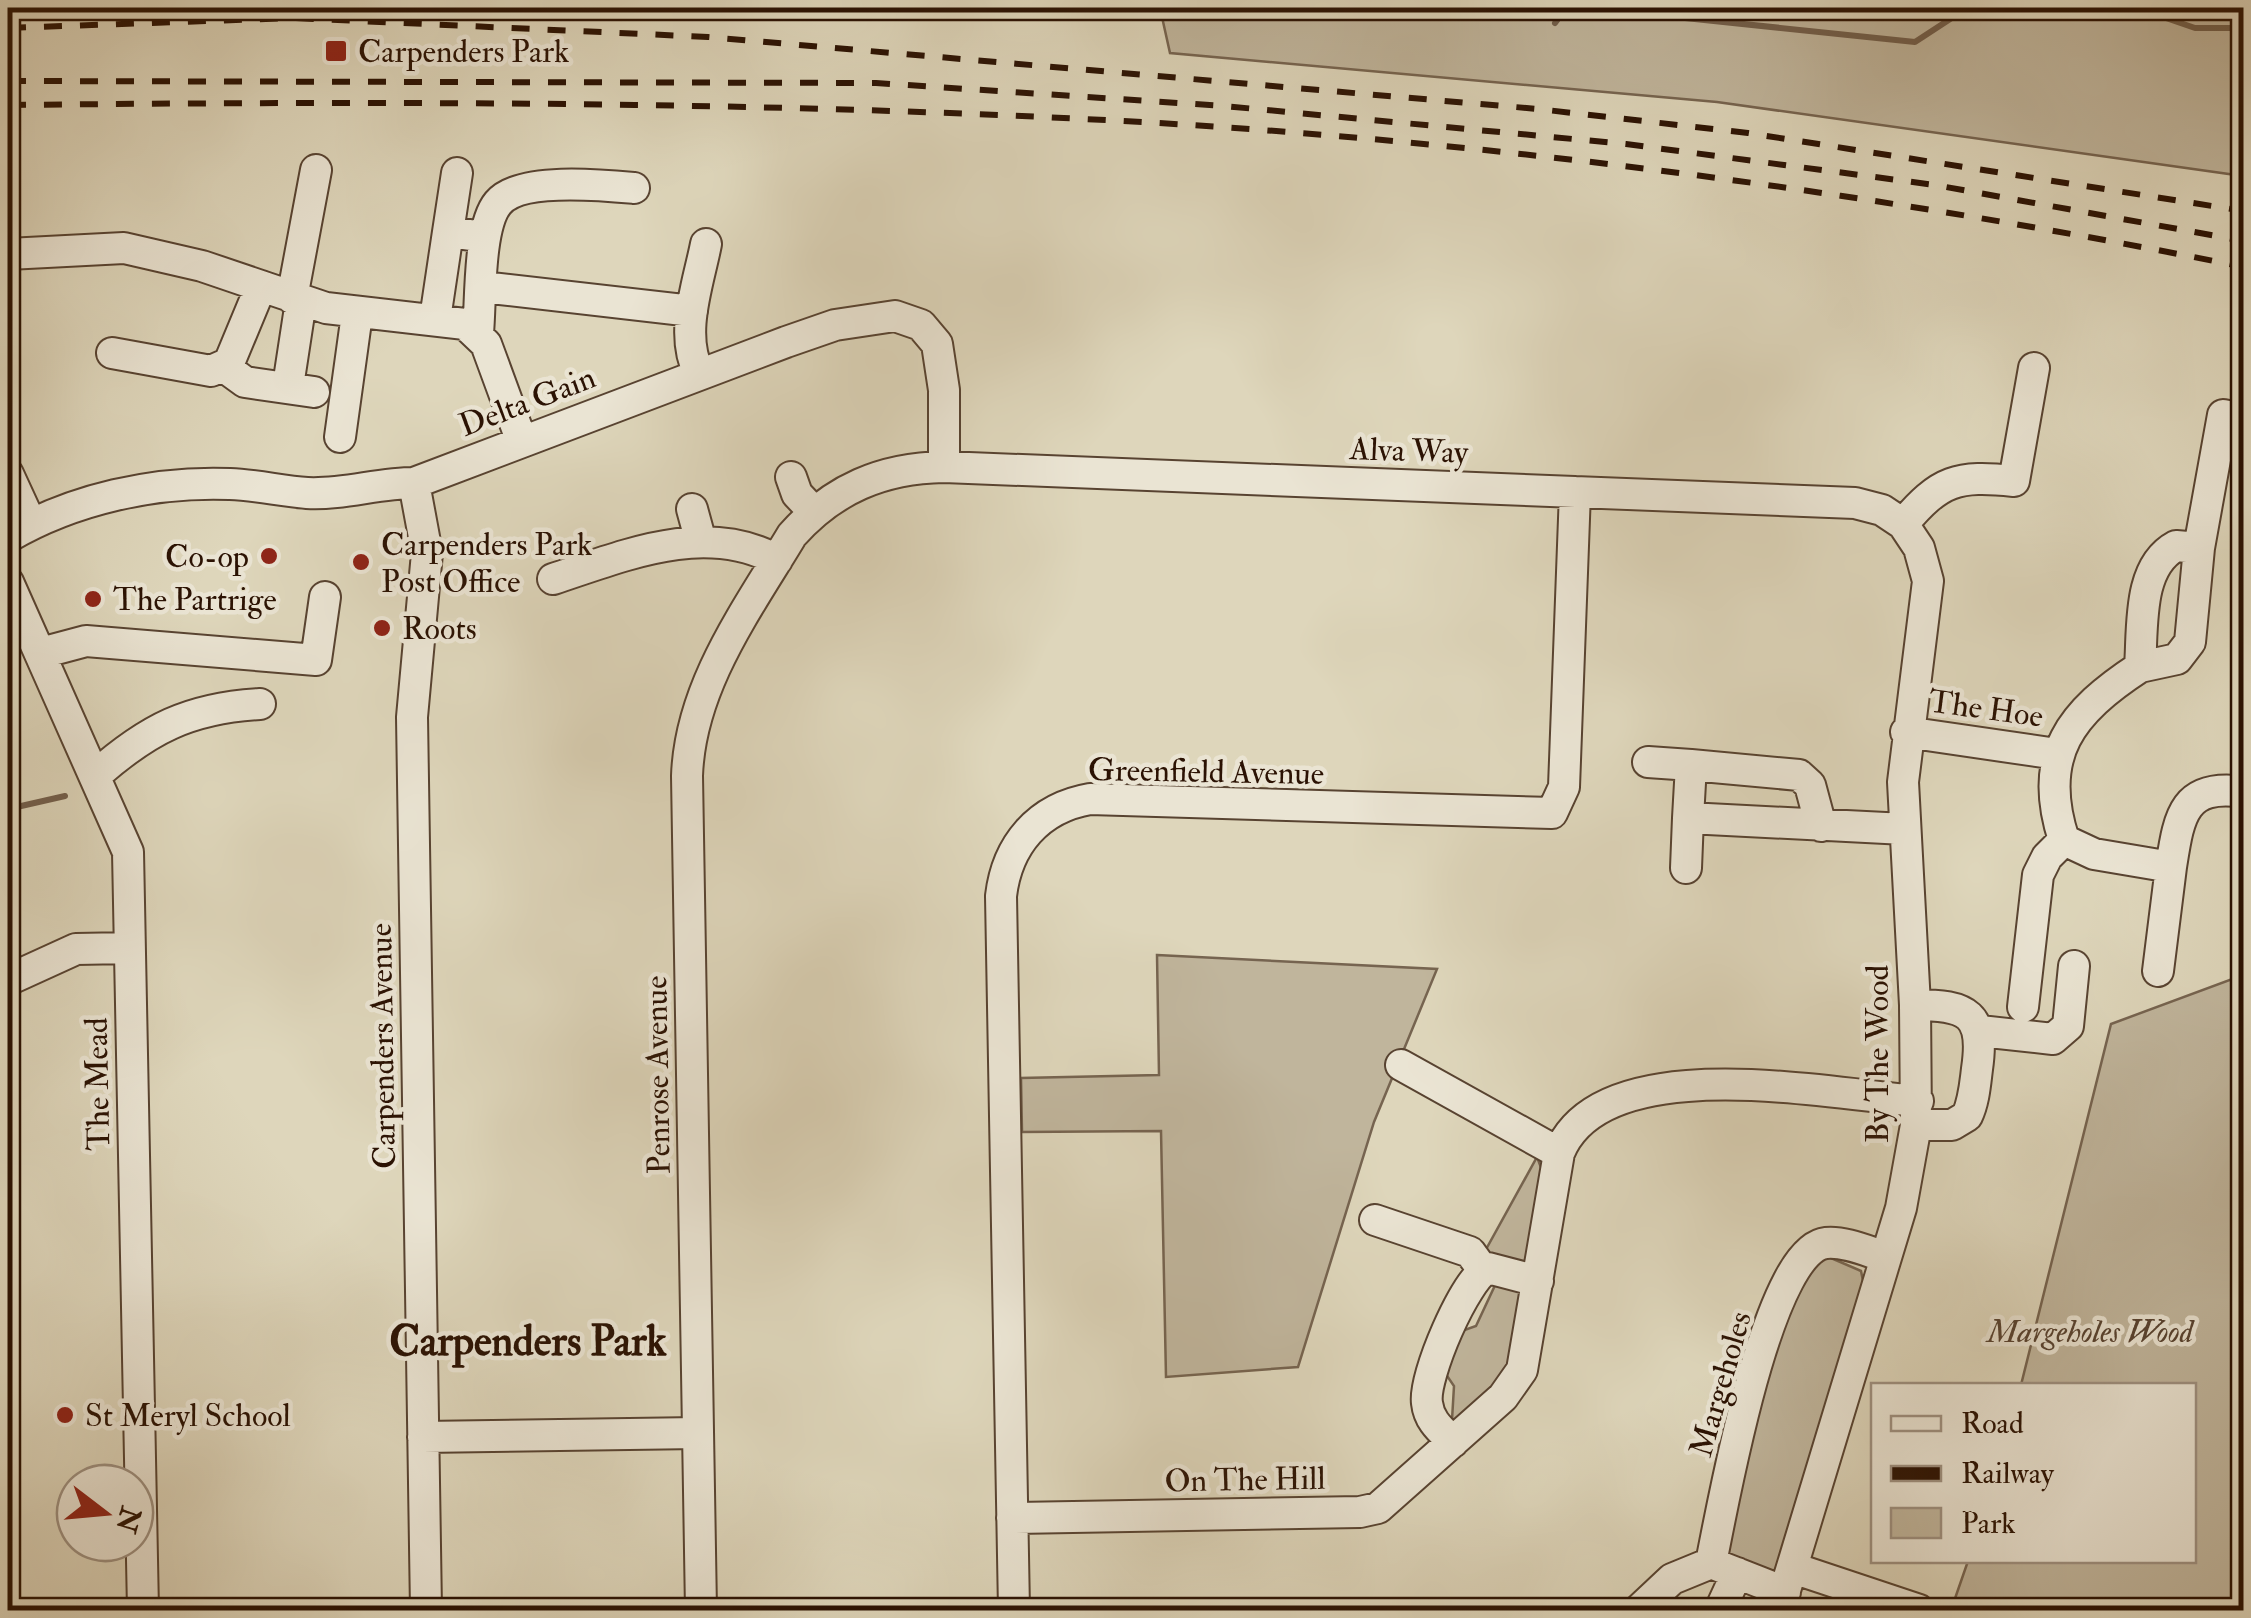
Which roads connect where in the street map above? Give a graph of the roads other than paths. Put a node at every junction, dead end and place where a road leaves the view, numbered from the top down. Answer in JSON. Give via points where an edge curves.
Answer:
{"nodes":[{"id":1,"x":316,"y":170,"type":"dead end"},
{"id":2,"x":456,"y":173,"type":"dead end"},
{"id":3,"x":634,"y":188,"type":"dead end"},
{"id":4,"x":448,"y":232,"type":"junction"},
{"id":5,"x":486,"y":236,"type":"junction"},
{"id":6,"x":706,"y":244,"type":"dead end"},
{"id":7,"x":8,"y":256,"type":"edge"},
{"id":8,"x":261,"y":286,"type":"junction"},
{"id":9,"x":482,"y":287,"type":"junction"},
{"id":10,"x":296,"y":300,"type":"junction"},
{"id":11,"x":692,"y":311,"type":"junction"},
{"id":12,"x":357,"y":314,"type":"junction"},
{"id":13,"x":435,"y":319,"type":"junction"},
{"id":14,"x":478,"y":333,"type":"junction"},
{"id":15,"x":112,"y":353,"type":"dead end"},
{"id":16,"x":223,"y":366,"type":"junction"},
{"id":17,"x":2034,"y":368,"type":"dead end"},
{"id":18,"x":290,"y":374,"type":"dead end"},
{"id":19,"x":699,"y":374,"type":"junction"},
{"id":20,"x":314,"y":392,"type":"dead end"},
{"id":21,"x":2244,"y":419,"type":"edge"},
{"id":22,"x":340,"y":437,"type":"dead end"},
{"id":23,"x":522,"y":442,"type":"junction"},
{"id":24,"x":944,"y":467,"type":"junction"},
{"id":25,"x":8,"y":474,"type":"edge"},
{"id":26,"x":791,"y":476,"type":"dead end"},
{"id":27,"x":414,"y":483,"type":"junction"},
{"id":28,"x":1575,"y":492,"type":"junction"},
{"id":29,"x":692,"y":510,"type":"dead end"},
{"id":30,"x":814,"y":512,"type":"junction"},
{"id":31,"x":1902,"y":524,"type":"junction"},
{"id":32,"x":19,"y":530,"type":"edge"},
{"id":33,"x":701,"y":542,"type":"junction"},
{"id":34,"x":2199,"y":548,"type":"junction"},
{"id":35,"x":778,"y":560,"type":"junction"},
{"id":36,"x":553,"y":578,"type":"dead end"},
{"id":37,"x":8,"y":582,"type":"edge"},
{"id":38,"x":324,"y":597,"type":"dead end"},
{"id":39,"x":41,"y":654,"type":"junction"},
{"id":40,"x":2140,"y":667,"type":"junction"},
{"id":41,"x":260,"y":704,"type":"dead end"},
{"id":42,"x":1906,"y":732,"type":"junction"},
{"id":43,"x":2057,"y":754,"type":"junction"},
{"id":44,"x":1648,"y":762,"type":"dead end"},
{"id":45,"x":1692,"y":765,"type":"junction"},
{"id":46,"x":96,"y":775,"type":"junction"},
{"id":47,"x":2244,"y":792,"type":"edge"},
{"id":48,"x":1688,"y":818,"type":"junction"},
{"id":49,"x":1822,"y":826,"type":"junction"},
{"id":50,"x":1905,"y":829,"type":"junction"},
{"id":51,"x":2064,"y":840,"type":"junction"},
{"id":52,"x":2171,"y":867,"type":"junction"},
{"id":53,"x":1686,"y":868,"type":"dead end"},
{"id":54,"x":129,"y":948,"type":"junction"},
{"id":55,"x":2074,"y":966,"type":"dead end"},
{"id":56,"x":2158,"y":970,"type":"dead end"},
{"id":57,"x":8,"y":980,"type":"edge"},
{"id":58,"x":1916,"y":1005,"type":"junction"},
{"id":59,"x":2023,"y":1008,"type":"dead end"},
{"id":60,"x":1980,"y":1031,"type":"junction"},
{"id":61,"x":1400,"y":1065,"type":"dead end"},
{"id":62,"x":1917,"y":1113,"type":"junction"},
{"id":63,"x":1559,"y":1153,"type":"junction"},
{"id":64,"x":1375,"y":1220,"type":"dead end"},
{"id":65,"x":1886,"y":1258,"type":"junction"},
{"id":66,"x":1483,"y":1270,"type":"junction"},
{"id":67,"x":1538,"y":1280,"type":"junction"},
{"id":68,"x":698,"y":1433,"type":"junction"},
{"id":69,"x":423,"y":1438,"type":"junction"},
{"id":70,"x":1453,"y":1442,"type":"junction"},
{"id":71,"x":1012,"y":1518,"type":"junction"},
{"id":72,"x":1724,"y":1568,"type":"junction"},
{"id":73,"x":1786,"y":1590,"type":"edge"},
{"id":74,"x":143,"y":1610,"type":"edge"},
{"id":75,"x":426,"y":1610,"type":"edge"},
{"id":76,"x":702,"y":1610,"type":"edge"},
{"id":77,"x":1014,"y":1610,"type":"edge"},
{"id":78,"x":1640,"y":1610,"type":"edge"},
{"id":79,"x":1720,"y":1610,"type":"edge"},
{"id":80,"x":1919,"y":1610,"type":"edge"}],
"edges":[{"from":1,"to":10,"type":"street"},
{"from":2,"to":4,"type":"street"},
{"from":3,"to":5,"type":"street","via":[[578,182],[508,194],[494,206]]},
{"from":4,"to":5,"type":"street"},
{"from":4,"to":13,"type":"street"},
{"from":5,"to":9,"type":"street"},
{"from":6,"to":11,"type":"street"},
{"from":7,"to":8,"type":"street","via":[[124,248]]},
{"from":8,"to":10,"type":"street"},
{"from":8,"to":16,"type":"street"},
{"from":9,"to":11,"type":"street"},
{"from":9,"to":14,"type":"street"},
{"from":10,"to":12,"type":"street"},
{"from":10,"to":18,"type":"street"},
{"from":11,"to":19,"type":"street","via":[[690,354]]},
{"from":12,"to":13,"type":"street"},
{"from":12,"to":22,"type":"street"},
{"from":13,"to":14,"type":"street"},
{"from":14,"to":23,"type":"street"},
{"from":15,"to":16,"type":"street","via":[[211,371]]},
{"from":16,"to":20,"type":"street","via":[[245,382]]},
{"from":17,"to":31,"type":"street","via":[[2014,482],[1959,479],[1925,498]]},
{"from":19,"to":23,"type":"street","name":"Delta Gain"},
{"from":19,"to":24,"type":"street","name":"Delta Gain","via":[[836,325],[877,316],[912,320],[930,334],[942,364]]},
{"from":21,"to":34,"type":"street","name":"The Hoe","via":[[2224,415]]},
{"from":23,"to":27,"type":"street","name":"Delta Gain"},
{"from":24,"to":28,"type":"street","name":"Alva Way"},
{"from":24,"to":30,"type":"street","name":"Penrose Avenue","via":[[860,482]]},
{"from":25,"to":32,"type":"street"},
{"from":26,"to":30,"type":"street"},
{"from":27,"to":32,"type":"street","name":"Delta Gain","via":[[328,492],[224,484],[142,490]]},
{"from":27,"to":69,"type":"street","name":"Carpenders Avenue","via":[[427,553],[412,716]]},
{"from":28,"to":31,"type":"street","name":"Alva Way","via":[[1871,506]]},
{"from":28,"to":71,"type":"street","name":"Greenfield Avenue","via":[[1564,787],[1552,813],[1090,799],[1037,821],[1016,846],[1000,896]]},
{"from":29,"to":33,"type":"street"},
{"from":30,"to":35,"type":"street","name":"Penrose Avenue"},
{"from":31,"to":42,"type":"street","name":"By The Wood","via":[[1919,548],[1928,581]]},
{"from":33,"to":35,"type":"street","via":[[746,546]]},
{"from":33,"to":36,"type":"street"},
{"from":34,"to":40,"type":"street","name":"The Hoe","via":[[2190,642],[2177,659]]},
{"from":34,"to":40,"type":"street","via":[[2176,546],[2154,563]]},
{"from":35,"to":68,"type":"street","name":"Penrose Avenue","via":[[699,700],[688,752]]},
{"from":37,"to":39,"type":"street","name":"The Mead"},
{"from":38,"to":39,"type":"street","via":[[316,660],[86,642]]},
{"from":39,"to":46,"type":"street","name":"The Mead"},
{"from":40,"to":43,"type":"street","name":"The Hoe","via":[[2097,695]]},
{"from":41,"to":46,"type":"street","via":[[226,706],[139,737]]},
{"from":42,"to":43,"type":"street","name":"The Hoe"},
{"from":42,"to":50,"type":"street","name":"By The Wood"},
{"from":43,"to":51,"type":"street","name":"The Hoe","via":[[2052,774]]},
{"from":44,"to":45,"type":"street"},
{"from":45,"to":48,"type":"street"},
{"from":45,"to":49,"type":"street","via":[[1799,775],[1810,785]]},
{"from":46,"to":54,"type":"street","name":"The Mead","via":[[128,852]]},
{"from":47,"to":52,"type":"street","via":[[2216,788],[2195,799],[2178,821]]},
{"from":48,"to":49,"type":"street"},
{"from":48,"to":53,"type":"street"},
{"from":49,"to":50,"type":"street"},
{"from":50,"to":58,"type":"street","name":"By The Wood"},
{"from":51,"to":52,"type":"street","via":[[2094,854]]},
{"from":51,"to":59,"type":"street","via":[[2038,875]]},
{"from":52,"to":56,"type":"street"},
{"from":54,"to":57,"type":"street","via":[[76,949]]},
{"from":54,"to":74,"type":"street","name":"The Mead"},
{"from":55,"to":60,"type":"street","via":[[2068,1026],[2053,1039]]},
{"from":58,"to":60,"type":"street","via":[[1964,1011]]},
{"from":58,"to":62,"type":"street","name":"By The Wood"},
{"from":60,"to":62,"type":"street","name":"On The Hill","via":[[1967,1116],[1952,1126]]},
{"from":61,"to":63,"type":"street"},
{"from":62,"to":63,"type":"street","name":"On The Hill","via":[[1716,1085],[1676,1086],[1594,1110],[1574,1125]]},
{"from":62,"to":65,"type":"street","name":"By The Wood"},
{"from":63,"to":67,"type":"street","name":"On The Hill"},
{"from":64,"to":66,"type":"street","via":[[1470,1252]]},
{"from":65,"to":72,"type":"street","name":"Margeholes","via":[[1826,1242],[1796,1267],[1760,1350]]},
{"from":65,"to":73,"type":"street","name":"By The Wood"},
{"from":66,"to":67,"type":"street"},
{"from":66,"to":70,"type":"street","via":[[1472,1281],[1426,1390],[1429,1414]]},
{"from":67,"to":70,"type":"street","name":"On The Hill","via":[[1522,1370]]},
{"from":68,"to":69,"type":"street"},
{"from":68,"to":76,"type":"street","name":"Penrose Avenue"},
{"from":69,"to":75,"type":"street","name":"Carpenders Avenue"},
{"from":70,"to":71,"type":"street","name":"On The Hill","via":[[1370,1512]]},
{"from":71,"to":77,"type":"street","name":"Greenfield Avenue"},
{"from":72,"to":73,"type":"street"},
{"from":72,"to":78,"type":"street","via":[[1672,1579]]},
{"from":72,"to":79,"type":"street"},
{"from":73,"to":80,"type":"street"}]}
